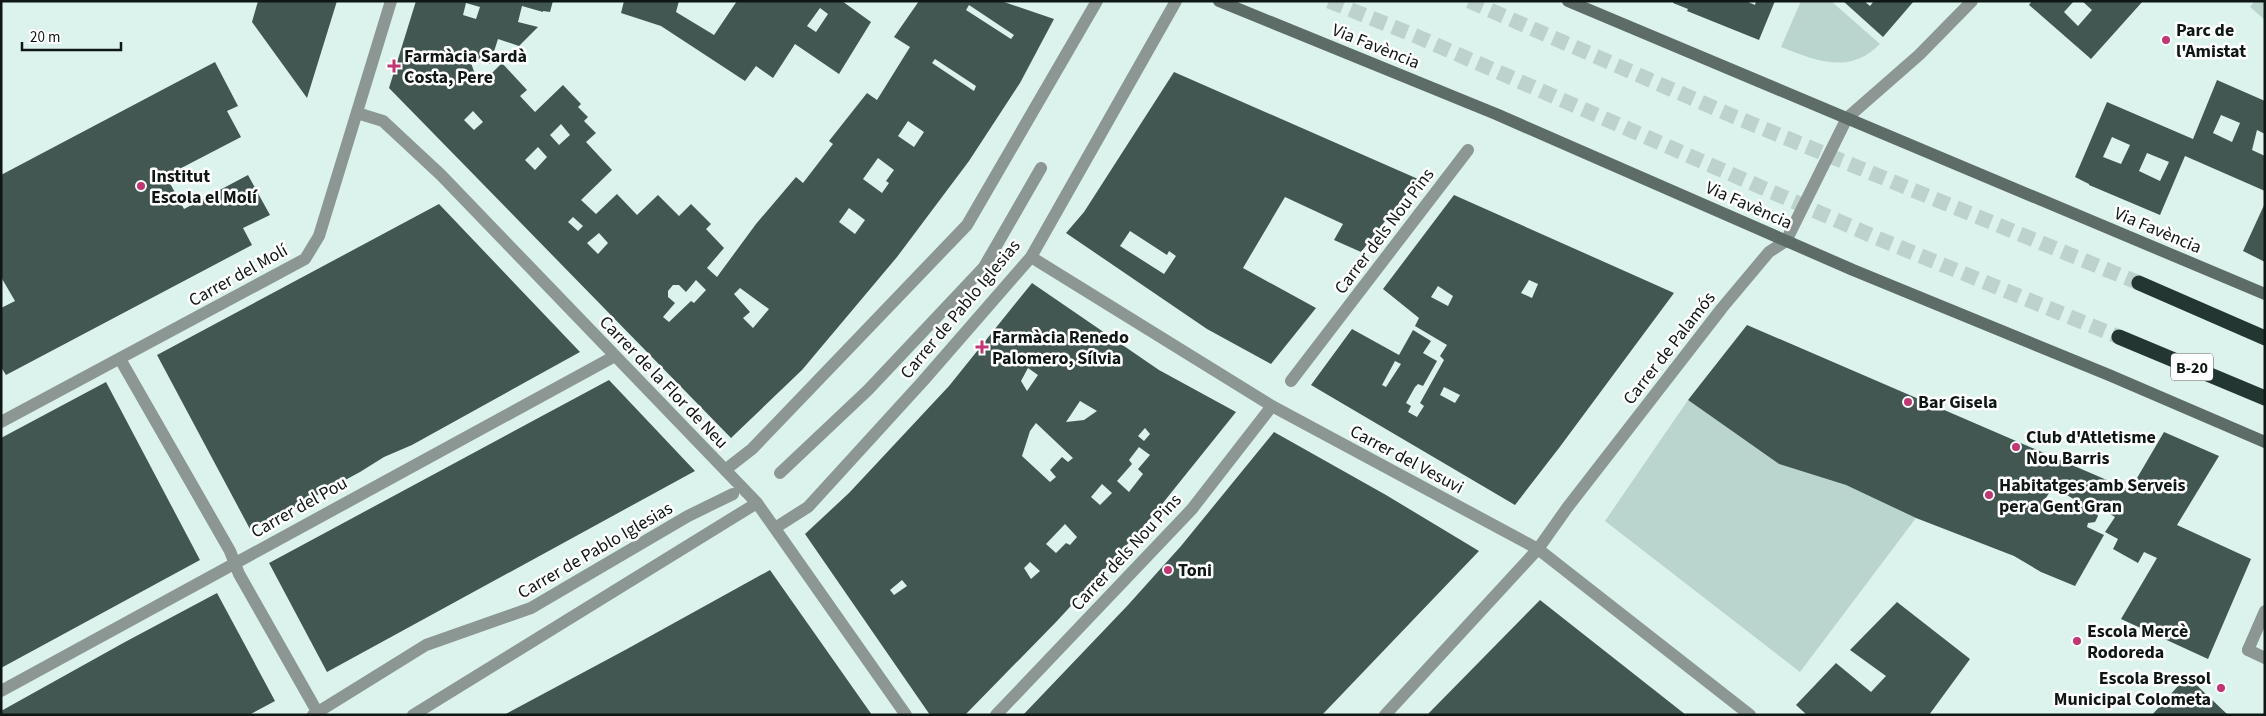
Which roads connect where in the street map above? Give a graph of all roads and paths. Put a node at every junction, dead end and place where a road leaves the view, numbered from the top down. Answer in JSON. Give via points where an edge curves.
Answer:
{"nodes":[{"id":1,"x":391,"y":1,"type":"edge"},
{"id":2,"x":1097,"y":1,"type":"edge"},
{"id":3,"x":1176,"y":1,"type":"edge"},
{"id":4,"x":1218,"y":1,"type":"edge"},
{"id":5,"x":1568,"y":1,"type":"edge"},
{"id":6,"x":1972,"y":1,"type":"edge"},
{"id":7,"x":356,"y":113,"type":"junction"},
{"id":8,"x":1847,"y":118,"type":"junction"},
{"id":9,"x":1468,"y":150,"type":"dead end"},
{"id":10,"x":1041,"y":168,"type":"dead end"},
{"id":11,"x":1786,"y":241,"type":"junction"},
{"id":12,"x":1030,"y":257,"type":"junction"},
{"id":13,"x":2139,"y":284,"type":"tunnel mouth"},
{"id":14,"x":2265,"y":294,"type":"edge"},
{"id":15,"x":2120,"y":337,"type":"tunnel mouth"},
{"id":16,"x":2265,"y":338,"type":"edge"},
{"id":17,"x":615,"y":356,"type":"junction"},
{"id":18,"x":120,"y":360,"type":"junction"},
{"id":19,"x":1291,"y":381,"type":"dead end"},
{"id":20,"x":2265,"y":398,"type":"edge"},
{"id":21,"x":1272,"y":406,"type":"junction"},
{"id":22,"x":1,"y":422,"type":"edge"},
{"id":23,"x":2265,"y":442,"type":"edge"},
{"id":24,"x":725,"y":470,"type":"junction"},
{"id":25,"x":780,"y":473,"type":"dead end"},
{"id":26,"x":733,"y":494,"type":"dead end"},
{"id":27,"x":757,"y":503,"type":"junction"},
{"id":28,"x":775,"y":528,"type":"junction"},
{"id":29,"x":1538,"y":549,"type":"junction"},
{"id":30,"x":235,"y":562,"type":"junction"},
{"id":31,"x":2265,"y":611,"type":"edge"},
{"id":32,"x":2265,"y":658,"type":"edge"},
{"id":33,"x":1,"y":691,"type":"edge"},
{"id":34,"x":317,"y":714,"type":"edge"},
{"id":35,"x":413,"y":715,"type":"edge"},
{"id":36,"x":906,"y":715,"type":"edge"},
{"id":37,"x":996,"y":715,"type":"edge"},
{"id":38,"x":1385,"y":715,"type":"edge"},
{"id":39,"x":1750,"y":715,"type":"edge"}],
"edges":[{"from":1,"to":7,"type":"street","name":"Carrer del Molí"},
{"from":2,"to":24,"type":"street","via":[[967,225],[752,449]]},
{"from":3,"to":12,"type":"street","name":"Carrer de Pablo Iglesias"},
{"from":4,"to":11,"type":"street","name":"Via Favència","via":[[1496,114]]},
{"from":5,"to":8,"type":"street","name":"Via Favència"},
{"from":6,"to":8,"type":"street","name":"Carrer de Palamós","via":[[1919,55]]},
{"from":7,"to":17,"type":"street","name":"Carrer de la Flor de Neu","via":[[383,121],[441,174]]},
{"from":7,"to":18,"type":"street","name":"Carrer del Molí","via":[[319,236],[305,259]]},
{"from":8,"to":11,"type":"street","name":"Carrer de Palamós"},
{"from":8,"to":14,"type":"street","name":"Via Favència"},
{"from":9,"to":19,"type":"street","name":"Carrer dels Nou Pins"},
{"from":10,"to":25,"type":"street","name":"Carrer de Pablo Iglesias","via":[[984,267],[868,390]]},
{"from":11,"to":23,"type":"street","name":"Via Favència"},
{"from":11,"to":29,"type":"street","name":"Carrer de Palamós","via":[[1769,252],[1722,308]]},
{"from":12,"to":21,"type":"street","name":"Carrer del Vesuvi"},
{"from":12,"to":28,"type":"street","name":"Carrer de Pablo Iglesias","via":[[808,507]]},
{"from":13,"to":16,"type":"highway"},
{"from":15,"to":20,"type":"highway","number":"B-20"},
{"from":17,"to":24,"type":"street","name":"Carrer de la Flor de Neu"},
{"from":17,"to":30,"type":"street","name":"Carrer del Pou"},
{"from":18,"to":22,"type":"street","name":"Carrer del Molí"},
{"from":18,"to":30,"type":"street"},
{"from":21,"to":29,"type":"street","name":"Carrer del Vesuvi"},
{"from":21,"to":37,"type":"street","name":"Carrer dels Nou Pins","via":[[1192,509]]},
{"from":24,"to":27,"type":"street","name":"Carrer de la Flor de Neu"},
{"from":26,"to":34,"type":"street","name":"Carrer de Pablo Iglesias","via":[[688,516],[531,608],[426,645]]},
{"from":27,"to":28,"type":"street","name":"Carrer de la Flor de Neu"},
{"from":27,"to":35,"type":"street"},
{"from":28,"to":36,"type":"street","name":"Carrer de la Flor de Neu"},
{"from":29,"to":38,"type":"street","name":"Carrer de Palamós"},
{"from":29,"to":39,"type":"street","name":"Carrer del Vesuvi"},
{"from":30,"to":33,"type":"street","name":"Carrer del Pou"},
{"from":30,"to":34,"type":"street"},
{"from":31,"to":32,"type":"street","via":[[2248,650]]}]}
